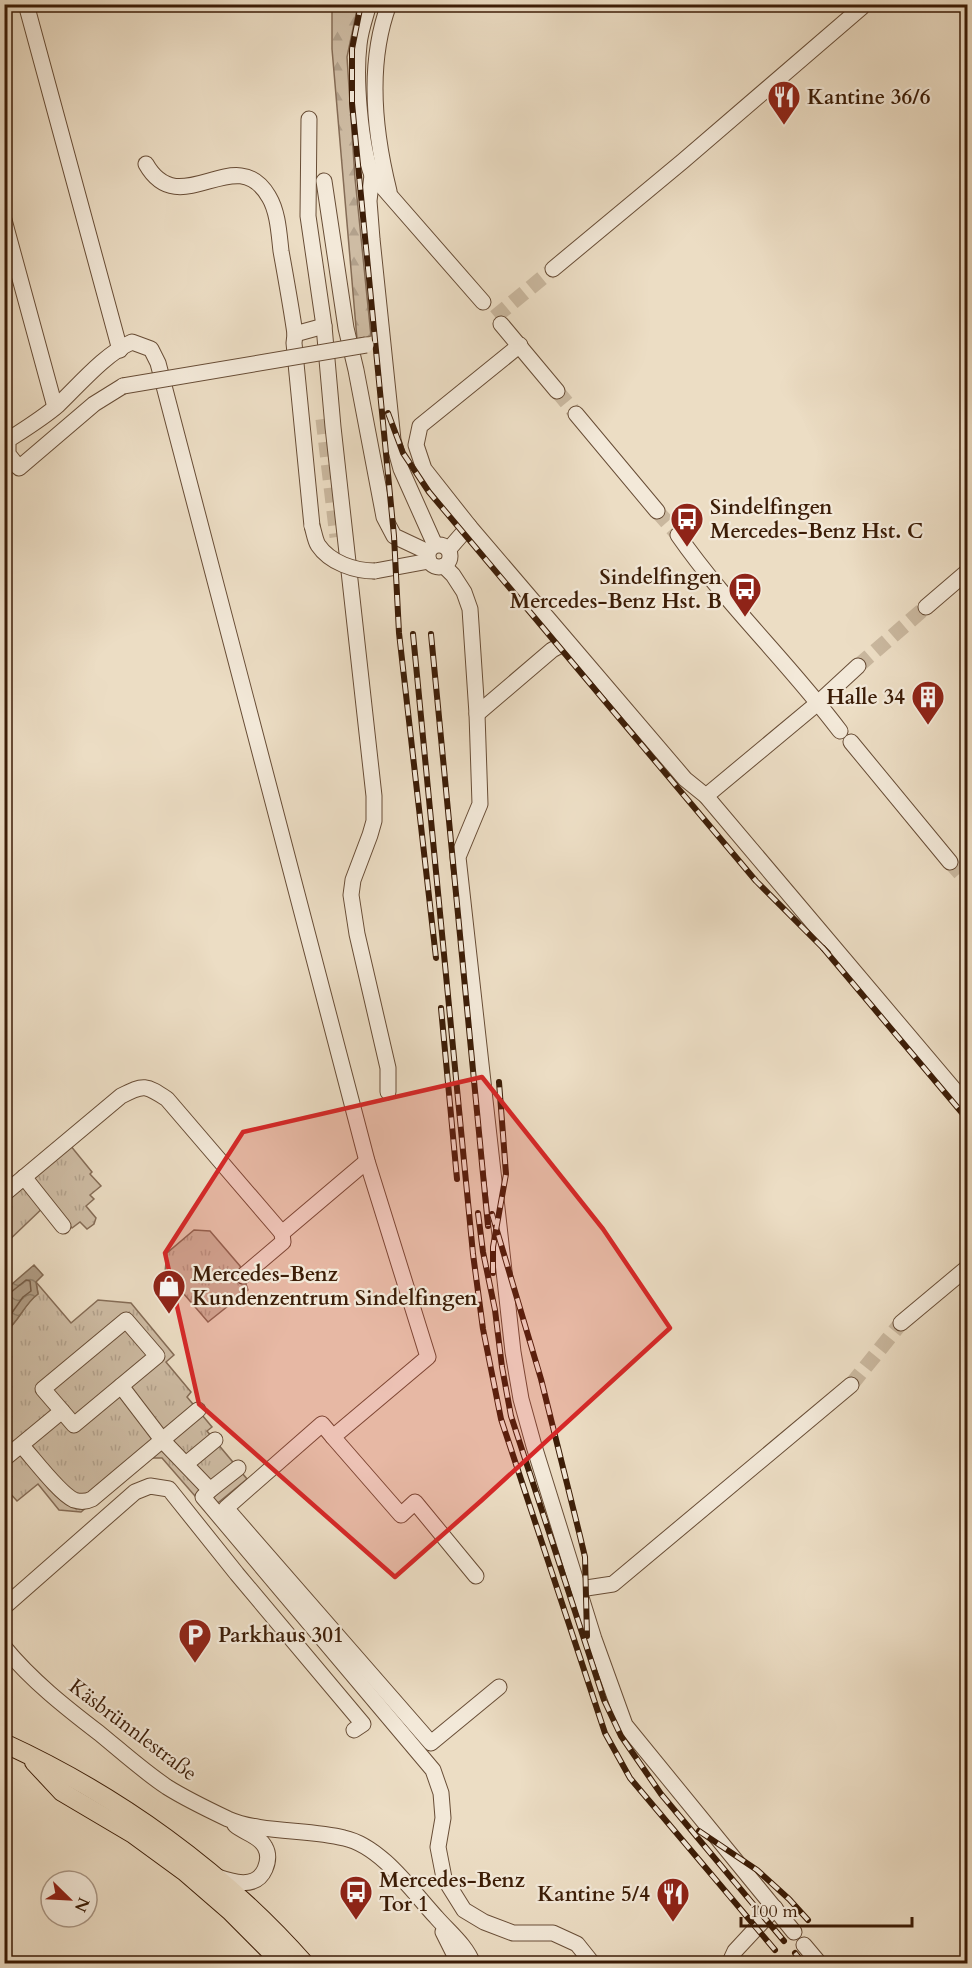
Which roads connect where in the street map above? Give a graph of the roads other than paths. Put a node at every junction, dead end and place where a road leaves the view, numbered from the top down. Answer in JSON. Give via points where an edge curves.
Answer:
{"nodes":[{"id":1,"x":26,"y":4,"type":"edge"},
{"id":2,"x":369,"y":4,"type":"edge"},
{"id":3,"x":389,"y":4,"type":"edge"},
{"id":4,"x":862,"y":7,"type":"dead end"},
{"id":5,"x":309,"y":119,"type":"dead end"},
{"id":6,"x":146,"y":164,"type":"dead end"},
{"id":7,"x":372,"y":175,"type":"junction"},
{"id":8,"x":324,"y":181,"type":"dead end"},
{"id":9,"x":389,"y":191,"type":"junction"},
{"id":10,"x":4,"y":220,"type":"edge"},
{"id":11,"x":553,"y":269,"type":"tunnel mouth"},
{"id":12,"x":483,"y":302,"type":"dead end"},
{"id":13,"x":501,"y":324,"type":"dead end"},
{"id":14,"x":324,"y":326,"type":"junction"},
{"id":15,"x":295,"y":334,"type":"junction"},
{"id":16,"x":382,"y":343,"type":"junction"},
{"id":17,"x":520,"y":345,"type":"junction"},
{"id":18,"x":120,"y":350,"type":"junction"},
{"id":19,"x":327,"y":369,"type":"junction"},
{"id":20,"x":557,"y":391,"type":"tunnel mouth"},
{"id":21,"x":56,"y":407,"type":"junction"},
{"id":22,"x":576,"y":414,"type":"tunnel mouth"},
{"id":23,"x":323,"y":419,"type":"tunnel mouth"},
{"id":24,"x":657,"y":511,"type":"tunnel mouth"},
{"id":25,"x":469,"y":526,"type":"junction"},
{"id":26,"x":678,"y":535,"type":"tunnel mouth"},
{"id":27,"x":435,"y":552,"type":"junction"},
{"id":28,"x":968,"y":571,"type":"edge"},
{"id":29,"x":926,"y":607,"type":"tunnel mouth"},
{"id":30,"x":567,"y":642,"type":"junction"},
{"id":31,"x":858,"y":666,"type":"tunnel mouth"},
{"id":32,"x":819,"y":702,"type":"junction"},
{"id":33,"x":477,"y":714,"type":"junction"},
{"id":34,"x":706,"y":796,"type":"junction"},
{"id":35,"x":950,"y":862,"type":"tunnel mouth"},
{"id":36,"x":388,"y":1092,"type":"dead end"},
{"id":37,"x":968,"y":1106,"type":"edge"},
{"id":38,"x":367,"y":1161,"type":"junction"},
{"id":39,"x":24,"y":1177,"type":"junction"},
{"id":40,"x":4,"y":1194,"type":"edge"},
{"id":41,"x":63,"y":1226,"type":"dead end"},
{"id":42,"x":282,"y":1233,"type":"junction"},
{"id":43,"x":968,"y":1267,"type":"edge"},
{"id":44,"x":243,"y":1276,"type":"dead end"},
{"id":45,"x":901,"y":1323,"type":"tunnel mouth"},
{"id":46,"x":851,"y":1385,"type":"tunnel mouth"},
{"id":47,"x":121,"y":1386,"type":"junction"},
{"id":48,"x":198,"y":1410,"type":"dead end"},
{"id":49,"x":62,"y":1411,"type":"junction"},
{"id":50,"x":333,"y":1437,"type":"junction"},
{"id":51,"x":215,"y":1440,"type":"dead end"},
{"id":52,"x":163,"y":1441,"type":"junction"},
{"id":53,"x":22,"y":1446,"type":"junction"},
{"id":54,"x":4,"y":1459,"type":"edge"},
{"id":55,"x":186,"y":1464,"type":"junction"},
{"id":56,"x":238,"y":1468,"type":"dead end"},
{"id":57,"x":210,"y":1490,"type":"junction"},
{"id":58,"x":476,"y":1576,"type":"dead end"},
{"id":59,"x":580,"y":1589,"type":"junction"},
{"id":60,"x":4,"y":1607,"type":"edge"},
{"id":61,"x":4,"y":1647,"type":"edge"},
{"id":62,"x":499,"y":1687,"type":"dead end"},
{"id":63,"x":354,"y":1730,"type":"dead end"},
{"id":64,"x":9,"y":1745,"type":"edge"},
{"id":65,"x":231,"y":1820,"type":"junction"},
{"id":66,"x":215,"y":1876,"type":"junction"},
{"id":67,"x":775,"y":1908,"type":"junction"},
{"id":68,"x":435,"y":1916,"type":"junction"},
{"id":69,"x":794,"y":1932,"type":"dead end"},
{"id":70,"x":804,"y":1945,"type":"dead end"},
{"id":71,"x":283,"y":1964,"type":"edge"},
{"id":72,"x":305,"y":1964,"type":"edge"},
{"id":73,"x":459,"y":1964,"type":"edge"},
{"id":74,"x":473,"y":1964,"type":"edge"},
{"id":75,"x":593,"y":1964,"type":"edge"},
{"id":76,"x":729,"y":1964,"type":"edge"},
{"id":77,"x":820,"y":1964,"type":"edge"}],
"edges":[{"from":1,"to":18,"type":"street"},
{"from":2,"to":7,"type":"street","via":[[357,70],[363,147]]},
{"from":3,"to":9,"type":"street","via":[[380,28],[376,89],[382,163]]},
{"from":4,"to":11,"type":"street"},
{"from":5,"to":14,"type":"street","via":[[308,216]]},
{"from":6,"to":15,"type":"street","via":[[153,176],[176,188],[238,175],[255,181],[269,197],[276,217]]},
{"from":7,"to":9,"type":"street"},
{"from":7,"to":16,"type":"street","via":[[369,201]]},
{"from":8,"to":27,"type":"street","via":[[346,328],[384,517],[394,536]]},
{"from":9,"to":12,"type":"street"},
{"from":10,"to":21,"type":"street"},
{"from":13,"to":17,"type":"street"},
{"from":14,"to":15,"type":"street"},
{"from":14,"to":19,"type":"street"},
{"from":15,"to":27,"type":"street","bridge":true,"via":[[312,526],[318,545],[333,559],[363,571],[375,571]]},
{"from":16,"to":21,"type":"street","bridge":true,"via":[[123,386],[94,404],[19,468],[8,454],[9,440]]},
{"from":16,"to":27,"type":"street","via":[[398,460]]},
{"from":17,"to":20,"type":"street"},
{"from":17,"to":25,"type":"street","via":[[420,426],[416,445],[424,469]]},
{"from":18,"to":21,"type":"street"},
{"from":18,"to":38,"type":"street","via":[[132,342],[151,349],[158,363]]},
{"from":19,"to":23,"type":"street"},
{"from":19,"to":36,"type":"street","via":[[374,796],[374,821],[351,895],[388,1068]]},
{"from":22,"to":24,"type":"street"},
{"from":25,"to":27,"type":"street"},
{"from":25,"to":30,"type":"street"},
{"from":26,"to":32,"type":"street"},
{"from":27,"to":33,"type":"street","via":[[437,567],[444,566],[453,575],[470,609]]},
{"from":28,"to":29,"type":"street"},
{"from":30,"to":33,"type":"street","via":[[552,650]]},
{"from":30,"to":34,"type":"street","via":[[685,779]]},
{"from":31,"to":32,"type":"street"},
{"from":32,"to":34,"type":"street"},
{"from":32,"to":35,"type":"street"},
{"from":33,"to":59,"type":"street","via":[[480,804],[458,857],[513,1352],[534,1446]]},
{"from":34,"to":37,"type":"street"},
{"from":38,"to":42,"type":"street"},
{"from":38,"to":50,"type":"street","via":[[428,1357]]},
{"from":39,"to":40,"type":"street"},
{"from":39,"to":41,"type":"street"},
{"from":39,"to":42,"type":"street","via":[[121,1096],[149,1088],[167,1099]]},
{"from":42,"to":44,"type":"street","via":[[283,1242]]},
{"from":43,"to":45,"type":"street"},
{"from":46,"to":59,"type":"street","via":[[613,1584]]},
{"from":47,"to":49,"type":"street","via":[[74,1425]]},
{"from":47,"to":49,"type":"street","via":[[157,1356],[126,1320],[43,1389]]},
{"from":47,"to":52,"type":"street"},
{"from":48,"to":52,"type":"street"},
{"from":49,"to":53,"type":"street"},
{"from":50,"to":58,"type":"street","via":[[401,1515],[415,1502]]},
{"from":50,"to":62,"type":"street","via":[[322,1424],[226,1508],[431,1743]]},
{"from":51,"to":55,"type":"street"},
{"from":52,"to":53,"type":"street","via":[[92,1499],[80,1502],[67,1496]]},
{"from":52,"to":55,"type":"street"},
{"from":53,"to":54,"type":"street"},
{"from":55,"to":57,"type":"street"},
{"from":56,"to":57,"type":"street"},
{"from":57,"to":75,"type":"street","via":[[203,1497],[433,1770],[441,1793],[443,1818],[438,1847],[444,1878],[464,1910],[513,1933],[553,1934],[577,1944]]},
{"from":59,"to":67,"type":"street","via":[[625,1725]]},
{"from":60,"to":63,"type":"street","via":[[135,1492],[150,1486],[169,1489],[189,1522],[233,1577],[363,1724]]},
{"from":61,"to":65,"type":"street","name":"Käsbrünnlestraße","via":[[61,1703],[166,1786]]},
{"from":64,"to":66,"type":"main road","via":[[126,1810]]},
{"from":64,"to":71,"type":"main road","via":[[36,1764],[63,1792],[174,1863]]},
{"from":65,"to":66,"type":"street","via":[[265,1845],[267,1863],[264,1872],[249,1882]]},
{"from":65,"to":68,"type":"street","name":"Käsbrünnlestraße","via":[[347,1838],[372,1851],[393,1869]]},
{"from":66,"to":72,"type":"main road"},
{"from":67,"to":69,"type":"street"},
{"from":67,"to":76,"type":"street","via":[[735,1951]]},
{"from":68,"to":73,"type":"street","name":"Käsbrünnlestraße"},
{"from":68,"to":74,"type":"street","name":"Käsbrünnlestraße","via":[[461,1944]]},
{"from":70,"to":77,"type":"street"}]}
